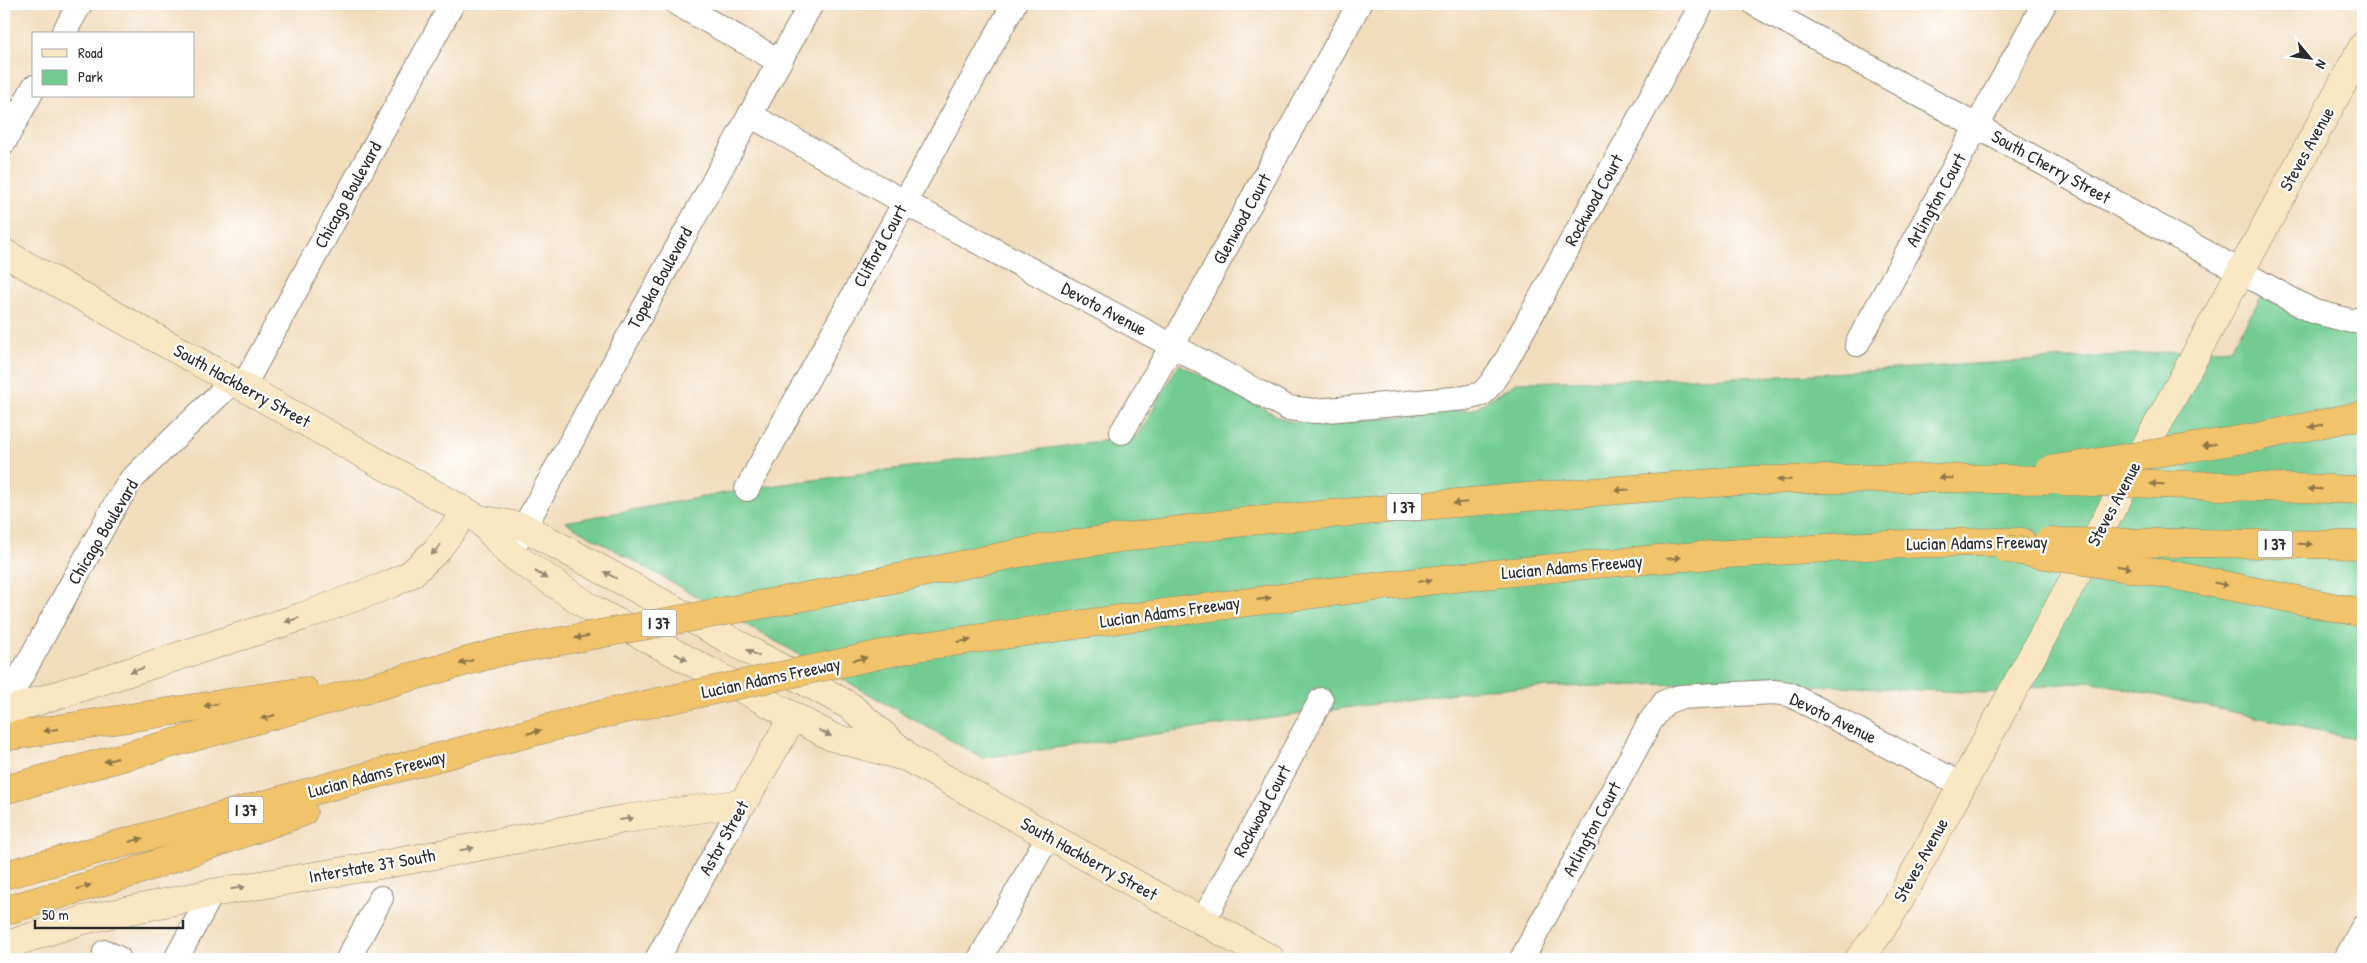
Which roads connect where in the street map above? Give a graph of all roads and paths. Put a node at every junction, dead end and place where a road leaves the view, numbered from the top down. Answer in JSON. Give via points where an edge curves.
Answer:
{"nodes":[{"id":1,"x":80,"y":4,"type":"edge"},
{"id":2,"x":452,"y":4,"type":"edge"},
{"id":3,"x":678,"y":4,"type":"edge"},
{"id":4,"x":811,"y":4,"type":"edge"},
{"id":5,"x":1014,"y":4,"type":"edge"},
{"id":6,"x":1359,"y":4,"type":"edge"},
{"id":7,"x":1702,"y":4,"type":"edge"},
{"id":8,"x":1755,"y":4,"type":"edge"},
{"id":9,"x":2044,"y":4,"type":"edge"},
{"id":10,"x":64,"y":32,"type":"edge"},
{"id":11,"x":2363,"y":46,"type":"edge"},
{"id":12,"x":779,"y":61,"type":"junction"},
{"id":13,"x":32,"y":91,"type":"edge"},
{"id":14,"x":750,"y":115,"type":"junction"},
{"id":15,"x":1976,"y":126,"type":"junction"},
{"id":16,"x":4,"y":142,"type":"edge"},
{"id":17,"x":904,"y":202,"type":"junction"},
{"id":18,"x":4,"y":253,"type":"edge"},
{"id":19,"x":2240,"y":271,"type":"junction"},
{"id":20,"x":2357,"y":320,"type":"edge"},
{"id":21,"x":1857,"y":344,"type":"dead end"},
{"id":22,"x":1172,"y":346,"type":"junction"},
{"id":23,"x":238,"y":384,"type":"junction"},
{"id":24,"x":1482,"y":394,"type":"joint"},
{"id":25,"x":2363,"y":415,"type":"edge"},
{"id":26,"x":1122,"y":432,"type":"dead end"},
{"id":27,"x":2049,"y":475,"type":"junction"},
{"id":28,"x":747,"y":489,"type":"dead end"},
{"id":29,"x":2363,"y":490,"type":"edge"},
{"id":30,"x":473,"y":516,"type":"junction"},
{"id":31,"x":524,"y":527,"type":"junction"},
{"id":32,"x":2014,"y":545,"type":"junction"},
{"id":33,"x":2363,"y":545,"type":"edge"},
{"id":34,"x":509,"y":553,"type":"junction"},
{"id":35,"x":2363,"y":613,"type":"edge"},
{"id":36,"x":433,"y":671,"type":"junction"},
{"id":37,"x":1321,"y":700,"type":"dead end"},
{"id":38,"x":1665,"y":702,"type":"joint"},
{"id":39,"x":4,"y":707,"type":"edge"},
{"id":40,"x":4,"y":712,"type":"edge"},
{"id":41,"x":793,"y":717,"type":"junction"},
{"id":42,"x":4,"y":737,"type":"edge"},
{"id":43,"x":487,"y":744,"type":"junction"},
{"id":44,"x":908,"y":758,"type":"junction"},
{"id":45,"x":1962,"y":786,"type":"junction"},
{"id":46,"x":4,"y":790,"type":"edge"},
{"id":47,"x":743,"y":802,"type":"junction"},
{"id":48,"x":1048,"y":836,"type":"junction"},
{"id":49,"x":4,"y":874,"type":"edge"},
{"id":50,"x":212,"y":893,"type":"junction"},
{"id":51,"x":381,"y":898,"type":"dead end"},
{"id":52,"x":4,"y":912,"type":"edge"},
{"id":53,"x":1202,"y":922,"type":"junction"},
{"id":54,"x":2363,"y":927,"type":"edge"},
{"id":55,"x":4,"y":946,"type":"edge"},
{"id":56,"x":176,"y":959,"type":"edge"},
{"id":57,"x":348,"y":959,"type":"edge"},
{"id":58,"x":657,"y":959,"type":"edge"},
{"id":59,"x":980,"y":959,"type":"edge"},
{"id":60,"x":1271,"y":959,"type":"edge"},
{"id":61,"x":1522,"y":959,"type":"edge"},
{"id":62,"x":1859,"y":959,"type":"edge"},
{"id":63,"x":2346,"y":959,"type":"edge"}],
"edges":[{"from":1,"to":10,"type":"street"},
{"from":2,"to":23,"type":"street","name":"Chicago Boulevard"},
{"from":3,"to":12,"type":"street"},
{"from":4,"to":12,"type":"street","name":"Topeka Boulevard"},
{"from":5,"to":17,"type":"street","name":"Clifford Court"},
{"from":6,"to":22,"type":"street","name":"Glenwood Court"},
{"from":7,"to":24,"type":"street","name":"Rockwood Court","via":[[1506,360]]},
{"from":8,"to":15,"type":"street","name":"South Cherry Street"},
{"from":9,"to":15,"type":"street","name":"Arlington Court"},
{"from":11,"to":19,"type":"main road","name":"Steves Avenue"},
{"from":12,"to":14,"type":"street","name":"Topeka Boulevard"},
{"from":13,"to":16,"type":"street"},
{"from":14,"to":17,"type":"street","name":"Devoto Avenue"},
{"from":14,"to":31,"type":"street","name":"Topeka Boulevard"},
{"from":15,"to":19,"type":"street","name":"South Cherry Street"},
{"from":15,"to":21,"type":"street","name":"Arlington Court"},
{"from":17,"to":22,"type":"street","name":"Devoto Avenue"},
{"from":17,"to":28,"type":"street","name":"Clifford Court"},
{"from":18,"to":23,"type":"main road","name":"South Hackberry Street"},
{"from":19,"to":20,"type":"street","name":"South Cherry Street","via":[[2312,311]]},
{"from":19,"to":45,"type":"main road","name":"Steves Avenue"},
{"from":22,"to":24,"type":"street","name":"Devoto Avenue","via":[[1288,408],[1316,411]]},
{"from":22,"to":26,"type":"street","name":"Glenwood Court"},
{"from":23,"to":30,"type":"main road","name":"South Hackberry Street"},
{"from":23,"to":39,"type":"street","name":"Chicago Boulevard","via":[[131,480]]},
{"from":25,"to":27,"type":"highway","one_way":true,"bridge":true},
{"from":29,"to":27,"type":"highway","number":"I 37","one_way":true,"bridge":true,"via":[[2224,486]]},
{"from":27,"to":36,"type":"highway","number":"I 37","one_way":true,"bridge":true,"via":[[1995,479],[1754,480],[1250,521],[1044,548],[819,594],[500,652]]},
{"from":30,"to":31,"type":"main road","name":"South Hackberry Street"},
{"from":30,"to":34,"type":"main road","name":"South Hackberry Street"},
{"from":30,"to":40,"type":"main road","one_way":true,"via":[[411,574],[391,584],[301,617]]},
{"from":31,"to":34,"type":"street","name":"Topeka Boulevard"},
{"from":44,"to":31,"type":"main road","name":"South Hackberry Street","one_way":true,"via":[[850,706]]},
{"from":32,"to":33,"type":"highway","name":"Lucian Adams Freeway","number":"I 37","one_way":true,"bridge":true},
{"from":32,"to":35,"type":"highway","one_way":true,"bridge":true},
{"from":43,"to":32,"type":"highway","name":"Lucian Adams Freeway","number":"I 37","one_way":true,"bridge":true,"via":[[607,713],[916,647],[1280,597],[1691,556],[1950,541]]},
{"from":34,"to":41,"type":"main road","name":"South Hackberry Street","one_way":true,"via":[[594,610]]},
{"from":36,"to":42,"type":"highway","one_way":true},
{"from":36,"to":46,"type":"highway","number":"I 37","one_way":true},
{"from":37,"to":53,"type":"street","name":"Rockwood Court"},
{"from":38,"to":45,"type":"street","name":"Devoto Avenue","via":[[1680,697],[1790,694]]},
{"from":38,"to":61,"type":"street","name":"Arlington Court","via":[[1650,722]]},
{"from":41,"to":44,"type":"main road","name":"South Hackberry Street","one_way":true,"via":[[832,737]]},
{"from":41,"to":47,"type":"main road","name":"Astor Street"},
{"from":49,"to":43,"type":"highway","name":"Lucian Adams Freeway","number":"I 37","one_way":true},
{"from":52,"to":43,"type":"highway","one_way":true,"via":[[131,873]]},
{"from":44,"to":48,"type":"main road","name":"South Hackberry Street"},
{"from":45,"to":62,"type":"main road","name":"Steves Avenue","via":[[1898,903]]},
{"from":50,"to":47,"type":"main road","name":"Interstate 37 South","one_way":true,"via":[[624,819]]},
{"from":47,"to":58,"type":"street","name":"Astor Street"},
{"from":48,"to":53,"type":"main road","name":"South Hackberry Street"},
{"from":48,"to":59,"type":"street"},
{"from":50,"to":55,"type":"main road","name":"Interstate 37 South","via":[[83,920]]},
{"from":50,"to":56,"type":"street"},
{"from":51,"to":57,"type":"street"},
{"from":53,"to":60,"type":"main road","name":"South Hackberry Street"},
{"from":54,"to":63,"type":"street"}]}
